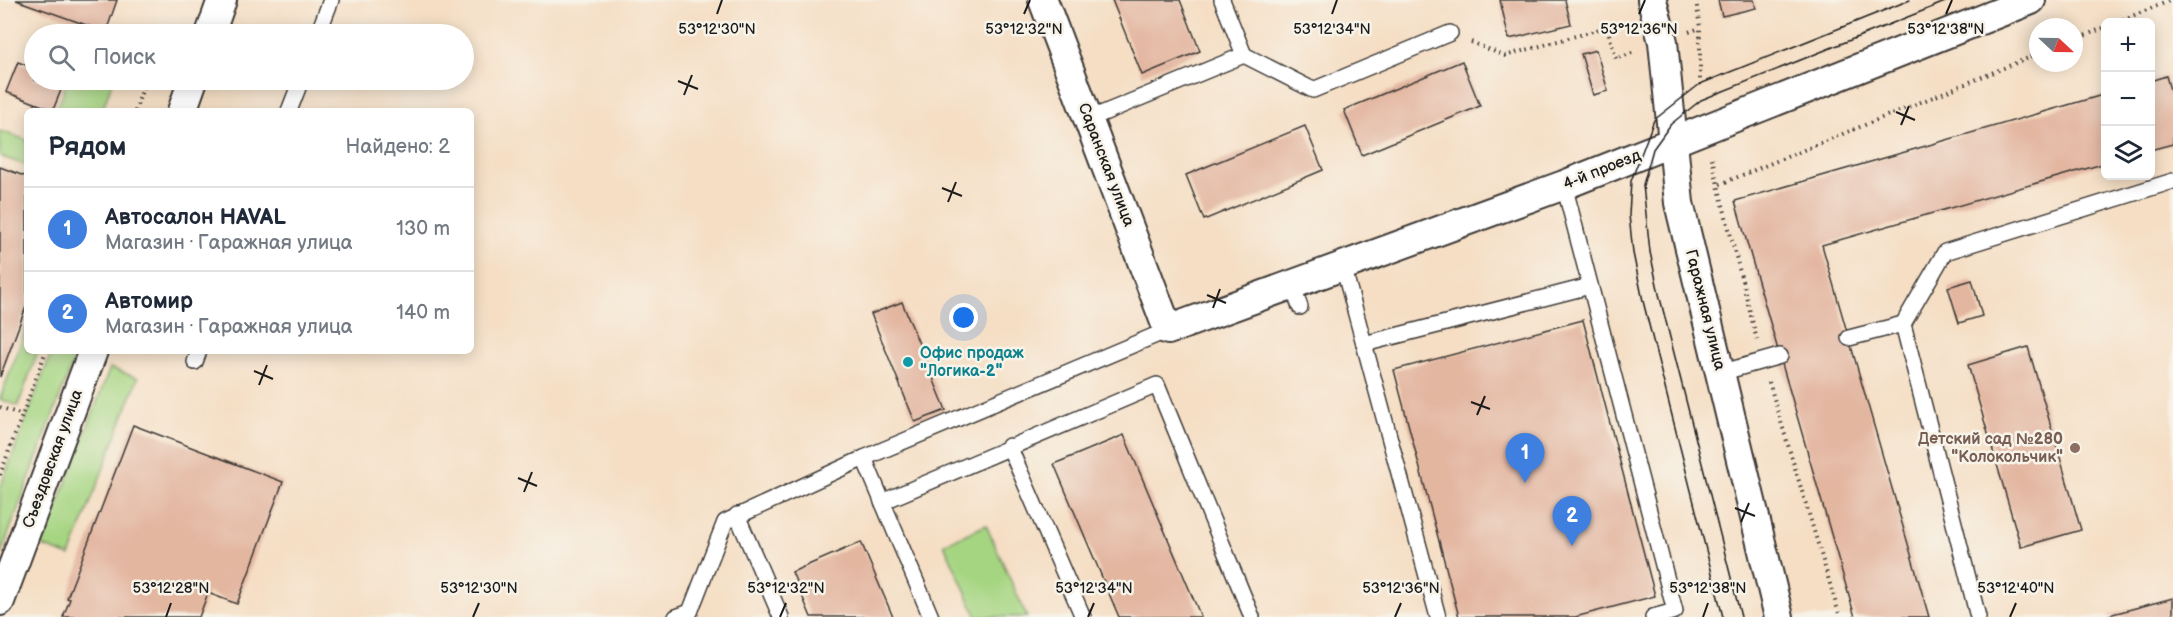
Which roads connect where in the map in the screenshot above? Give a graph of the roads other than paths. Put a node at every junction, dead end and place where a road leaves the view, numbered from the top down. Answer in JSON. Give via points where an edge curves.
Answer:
{"nodes":[{"id":1,"x":222,"y":0,"type":"edge"},
{"id":2,"x":331,"y":0,"type":"edge"},
{"id":3,"x":1043,"y":0,"type":"edge"},
{"id":4,"x":1222,"y":0,"type":"edge"},
{"id":5,"x":1652,"y":0,"type":"edge"},
{"id":6,"x":2031,"y":0,"type":"edge"},
{"id":7,"x":214,"y":24,"type":"edge"},
{"id":8,"x":322,"y":24,"type":"edge"},
{"id":9,"x":1450,"y":33,"type":"road end"},
{"id":10,"x":1244,"y":55,"type":"junction"},
{"id":11,"x":189,"y":90,"type":"edge"},
{"id":12,"x":297,"y":90,"type":"edge"},
{"id":13,"x":183,"y":108,"type":"edge"},
{"id":14,"x":290,"y":108,"type":"edge"},
{"id":15,"x":1089,"y":119,"type":"junction"},
{"id":16,"x":1674,"y":142,"type":"junction"},
{"id":17,"x":2173,"y":181,"type":"edge"},
{"id":18,"x":1564,"y":185,"type":"junction"},
{"id":19,"x":1343,"y":266,"type":"junction"},
{"id":20,"x":1590,"y":286,"type":"junction"},
{"id":21,"x":1903,"y":324,"type":"junction"},
{"id":22,"x":1168,"y":330,"type":"junction"},
{"id":23,"x":1849,"y":338,"type":"dead end"},
{"id":24,"x":1364,"y":344,"type":"junction"},
{"id":25,"x":92,"y":354,"type":"edge"},
{"id":26,"x":1780,"y":356,"type":"dead end"},
{"id":27,"x":1720,"y":373,"type":"junction"},
{"id":28,"x":1010,"y":446,"type":"junction"},
{"id":29,"x":864,"y":458,"type":"junction"},
{"id":30,"x":882,"y":502,"type":"junction"},
{"id":31,"x":737,"y":515,"type":"junction"},
{"id":32,"x":0,"y":601,"type":"edge"},
{"id":33,"x":676,"y":617,"type":"edge"},
{"id":34,"x":781,"y":617,"type":"edge"},
{"id":35,"x":931,"y":617,"type":"edge"},
{"id":36,"x":1083,"y":617,"type":"edge"},
{"id":37,"x":1252,"y":617,"type":"edge"},
{"id":38,"x":1438,"y":617,"type":"edge"},
{"id":39,"x":1653,"y":617,"type":"edge"},
{"id":40,"x":1779,"y":617,"type":"edge"},
{"id":41,"x":1978,"y":617,"type":"edge"}],
"edges":[{"from":1,"to":7,"type":"street"},
{"from":2,"to":8,"type":"lane"},
{"from":3,"to":15,"type":"street","name":"Саранская улица"},
{"from":4,"to":10,"type":"lane"},
{"from":5,"to":16,"type":"street","name":"Гаражная улица","via":[[1663,42]]},
{"from":6,"to":16,"type":"street","name":"4-й проезд"},
{"from":9,"to":10,"type":"lane","via":[[1313,90]]},
{"from":10,"to":15,"type":"lane"},
{"from":11,"to":13,"type":"street"},
{"from":12,"to":14,"type":"lane"},
{"from":15,"to":22,"type":"street","name":"Саранская улица"},
{"from":16,"to":18,"type":"street","name":"4-й проезд"},
{"from":16,"to":27,"type":"street","name":"Гаражная улица","via":[[1679,203]]},
{"from":17,"to":21,"type":"lane","via":[[1946,252]]},
{"from":18,"to":19,"type":"street","name":"4-й проезд"},
{"from":18,"to":20,"type":"lane"},
{"from":19,"to":22,"type":"street","name":"4-й проезд","via":[[1296,296]]},
{"from":19,"to":24,"type":"lane"},
{"from":20,"to":24,"type":"lane"},
{"from":20,"to":39,"type":"lane","via":[[1675,611]]},
{"from":21,"to":23,"type":"lane"},
{"from":21,"to":41,"type":"lane"},
{"from":22,"to":29,"type":"lane","via":[[1073,361]]},
{"from":24,"to":38,"type":"lane"},
{"from":25,"to":32,"type":"street","name":"Съездовская улица"},
{"from":26,"to":27,"type":"lane"},
{"from":27,"to":40,"type":"street","name":"Гаражная улица"},
{"from":28,"to":30,"type":"lane"},
{"from":28,"to":36,"type":"lane"},
{"from":28,"to":37,"type":"lane","via":[[1157,386]]},
{"from":29,"to":30,"type":"lane"},
{"from":29,"to":31,"type":"lane"},
{"from":30,"to":35,"type":"lane"},
{"from":31,"to":33,"type":"lane","via":[[725,522],[690,612]]},
{"from":31,"to":34,"type":"lane"}]}
